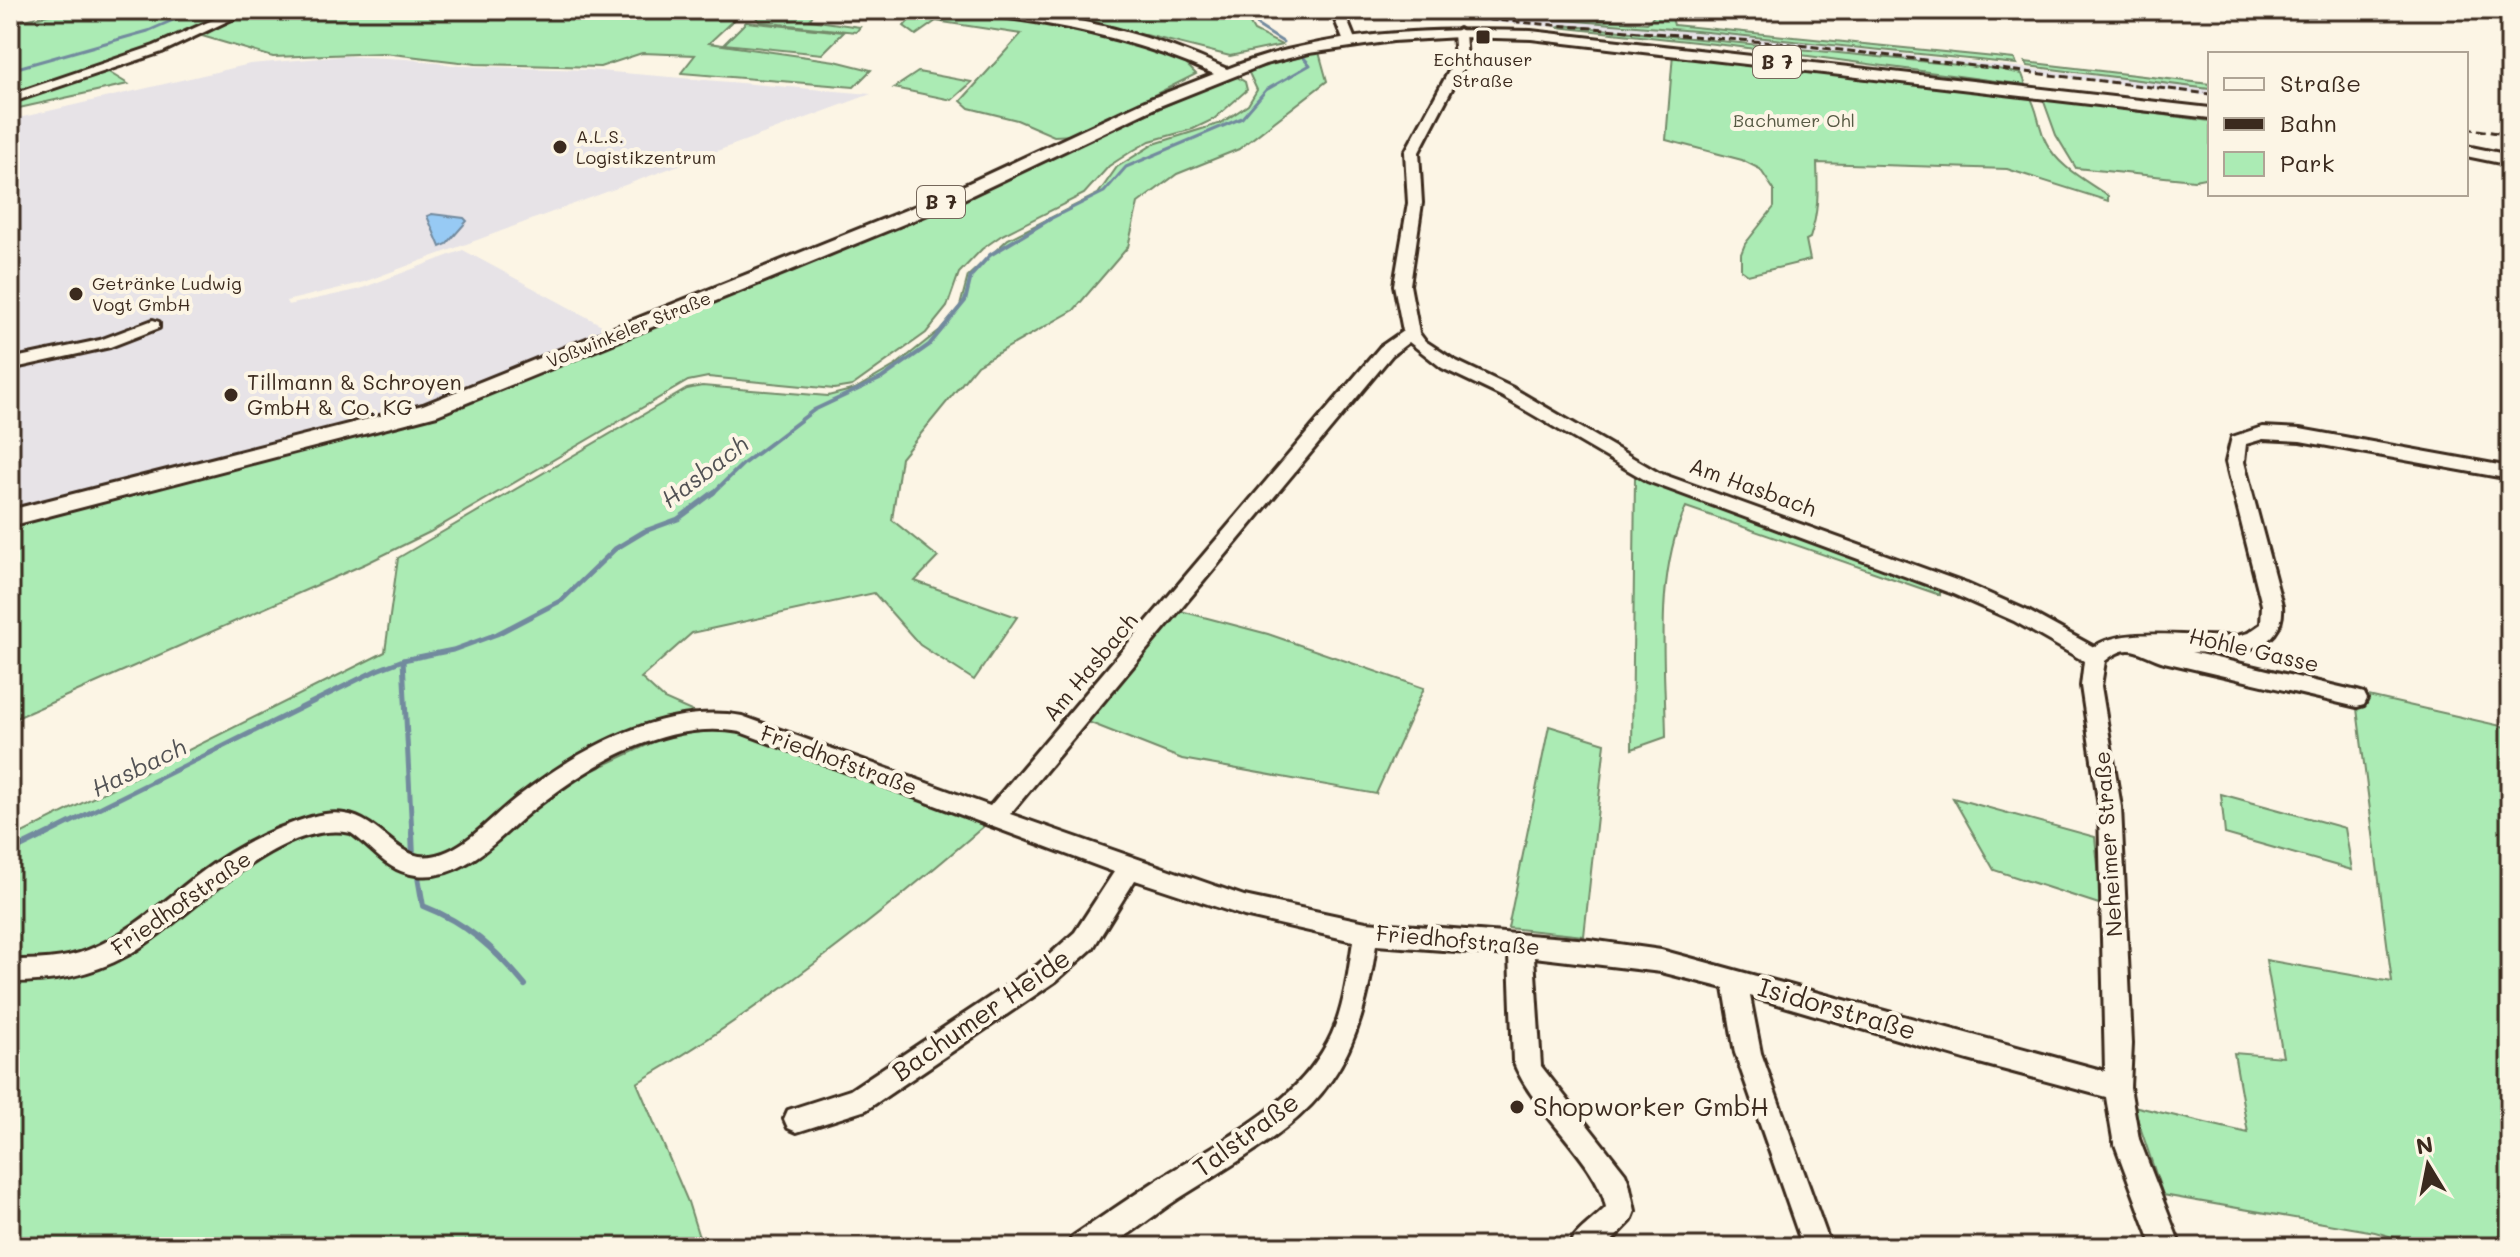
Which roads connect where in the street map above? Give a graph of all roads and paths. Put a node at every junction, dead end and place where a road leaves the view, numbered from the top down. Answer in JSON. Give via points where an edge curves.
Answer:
{"nodes":[{"id":1,"x":245,"y":10,"type":"edge"},
{"id":2,"x":977,"y":10,"type":"edge"},
{"id":3,"x":1337,"y":10,"type":"edge"},
{"id":4,"x":1459,"y":33,"type":"junction"},
{"id":5,"x":1350,"y":42,"type":"junction"},
{"id":6,"x":1197,"y":60,"type":"junction"},
{"id":7,"x":1260,"y":61,"type":"junction"},
{"id":8,"x":1224,"y":73,"type":"junction"},
{"id":9,"x":10,"y":99,"type":"edge"},
{"id":10,"x":2208,"y":113,"type":"edge"},
{"id":11,"x":2468,"y":151,"type":"edge"},
{"id":12,"x":2510,"y":160,"type":"edge"},
{"id":13,"x":153,"y":325,"type":"dead end"},
{"id":14,"x":1411,"y":333,"type":"junction"},
{"id":15,"x":10,"y":364,"type":"edge"},
{"id":16,"x":2510,"y":473,"type":"edge"},
{"id":17,"x":10,"y":518,"type":"edge"},
{"id":18,"x":2143,"y":642,"type":"junction"},
{"id":19,"x":2095,"y":657,"type":"junction"},
{"id":20,"x":2357,"y":699,"type":"dead end"},
{"id":21,"x":994,"y":817,"type":"junction"},
{"id":22,"x":1130,"y":868,"type":"junction"},
{"id":23,"x":1366,"y":933,"type":"junction"},
{"id":24,"x":1521,"y":945,"type":"junction"},
{"id":25,"x":13,"y":971,"type":"edge"},
{"id":26,"x":1735,"y":980,"type":"junction"},
{"id":27,"x":2117,"y":1087,"type":"junction"},
{"id":28,"x":797,"y":1119,"type":"dead end"},
{"id":29,"x":1082,"y":1247,"type":"edge"},
{"id":30,"x":1582,"y":1247,"type":"edge"},
{"id":31,"x":1817,"y":1247,"type":"edge"},
{"id":32,"x":2167,"y":1247,"type":"edge"}],
"edges":[{"from":1,"to":9,"type":"street","via":[[158,49]]},
{"from":2,"to":6,"type":"main road","via":[[1058,22]]},
{"from":3,"to":5,"type":"street"},
{"from":4,"to":5,"type":"main road","number":"B 7"},
{"from":4,"to":10,"type":"main road","number":"B 7","via":[[1566,38]]},
{"from":4,"to":14,"type":"street","via":[[1461,60],[1412,152],[1415,203],[1402,285]]},
{"from":5,"to":7,"type":"main road","number":"B 7"},
{"from":6,"to":7,"type":"main road"},
{"from":6,"to":8,"type":"main road"},
{"from":7,"to":8,"type":"main road","number":"B 7"},
{"from":8,"to":17,"type":"main road","name":"Voßwinkeler Straße","number":"B 7","via":[[949,199],[430,410]]},
{"from":11,"to":12,"type":"main road"},
{"from":13,"to":15,"type":"street","via":[[104,344]]},
{"from":14,"to":19,"type":"street","name":"Am Hasbach","via":[[1428,353],[1653,477],[1960,589]]},
{"from":14,"to":21,"type":"street","name":"Am Hasbach","via":[[1386,351]]},
{"from":16,"to":18,"type":"street","via":[[2300,435],[2244,436],[2238,441],[2235,462],[2270,593],[2271,626],[2240,643]]},
{"from":18,"to":19,"type":"street","via":[[2112,644]]},
{"from":18,"to":20,"type":"street","name":"Hohle Gasse","via":[[2164,654]]},
{"from":19,"to":27,"type":"street","name":"Neheimer Straße","via":[[2091,686],[2110,807]]},
{"from":21,"to":22,"type":"street","name":"Friedhofstraße"},
{"from":21,"to":25,"type":"street","name":"Friedhofstraße","via":[[728,720],[702,719],[653,732],[590,762],[454,859],[406,865],[363,828],[318,826],[235,862],[111,954],[71,967]]},
{"from":22,"to":23,"type":"street","name":"Friedhofstraße","via":[[1244,906]]},
{"from":22,"to":28,"type":"street","name":"Bachumer Heide","via":[[1084,940],[1047,973],[857,1101]]},
{"from":23,"to":24,"type":"street","name":"Friedhofstraße"},
{"from":23,"to":29,"type":"street","name":"Talstraße","via":[[1356,996],[1338,1048],[1310,1088],[1233,1149]]},
{"from":24,"to":26,"type":"street","name":"Friedhofstraße","via":[[1661,961]]},
{"from":24,"to":30,"type":"street","via":[[1526,1061],[1615,1183],[1621,1211]]},
{"from":26,"to":27,"type":"street","name":"Isidorstraße"},
{"from":26,"to":31,"type":"street","name":"Isidorstraße","via":[[1748,1053]]},
{"from":27,"to":32,"type":"street","name":"Neheimer Straße","via":[[2126,1139]]}]}
